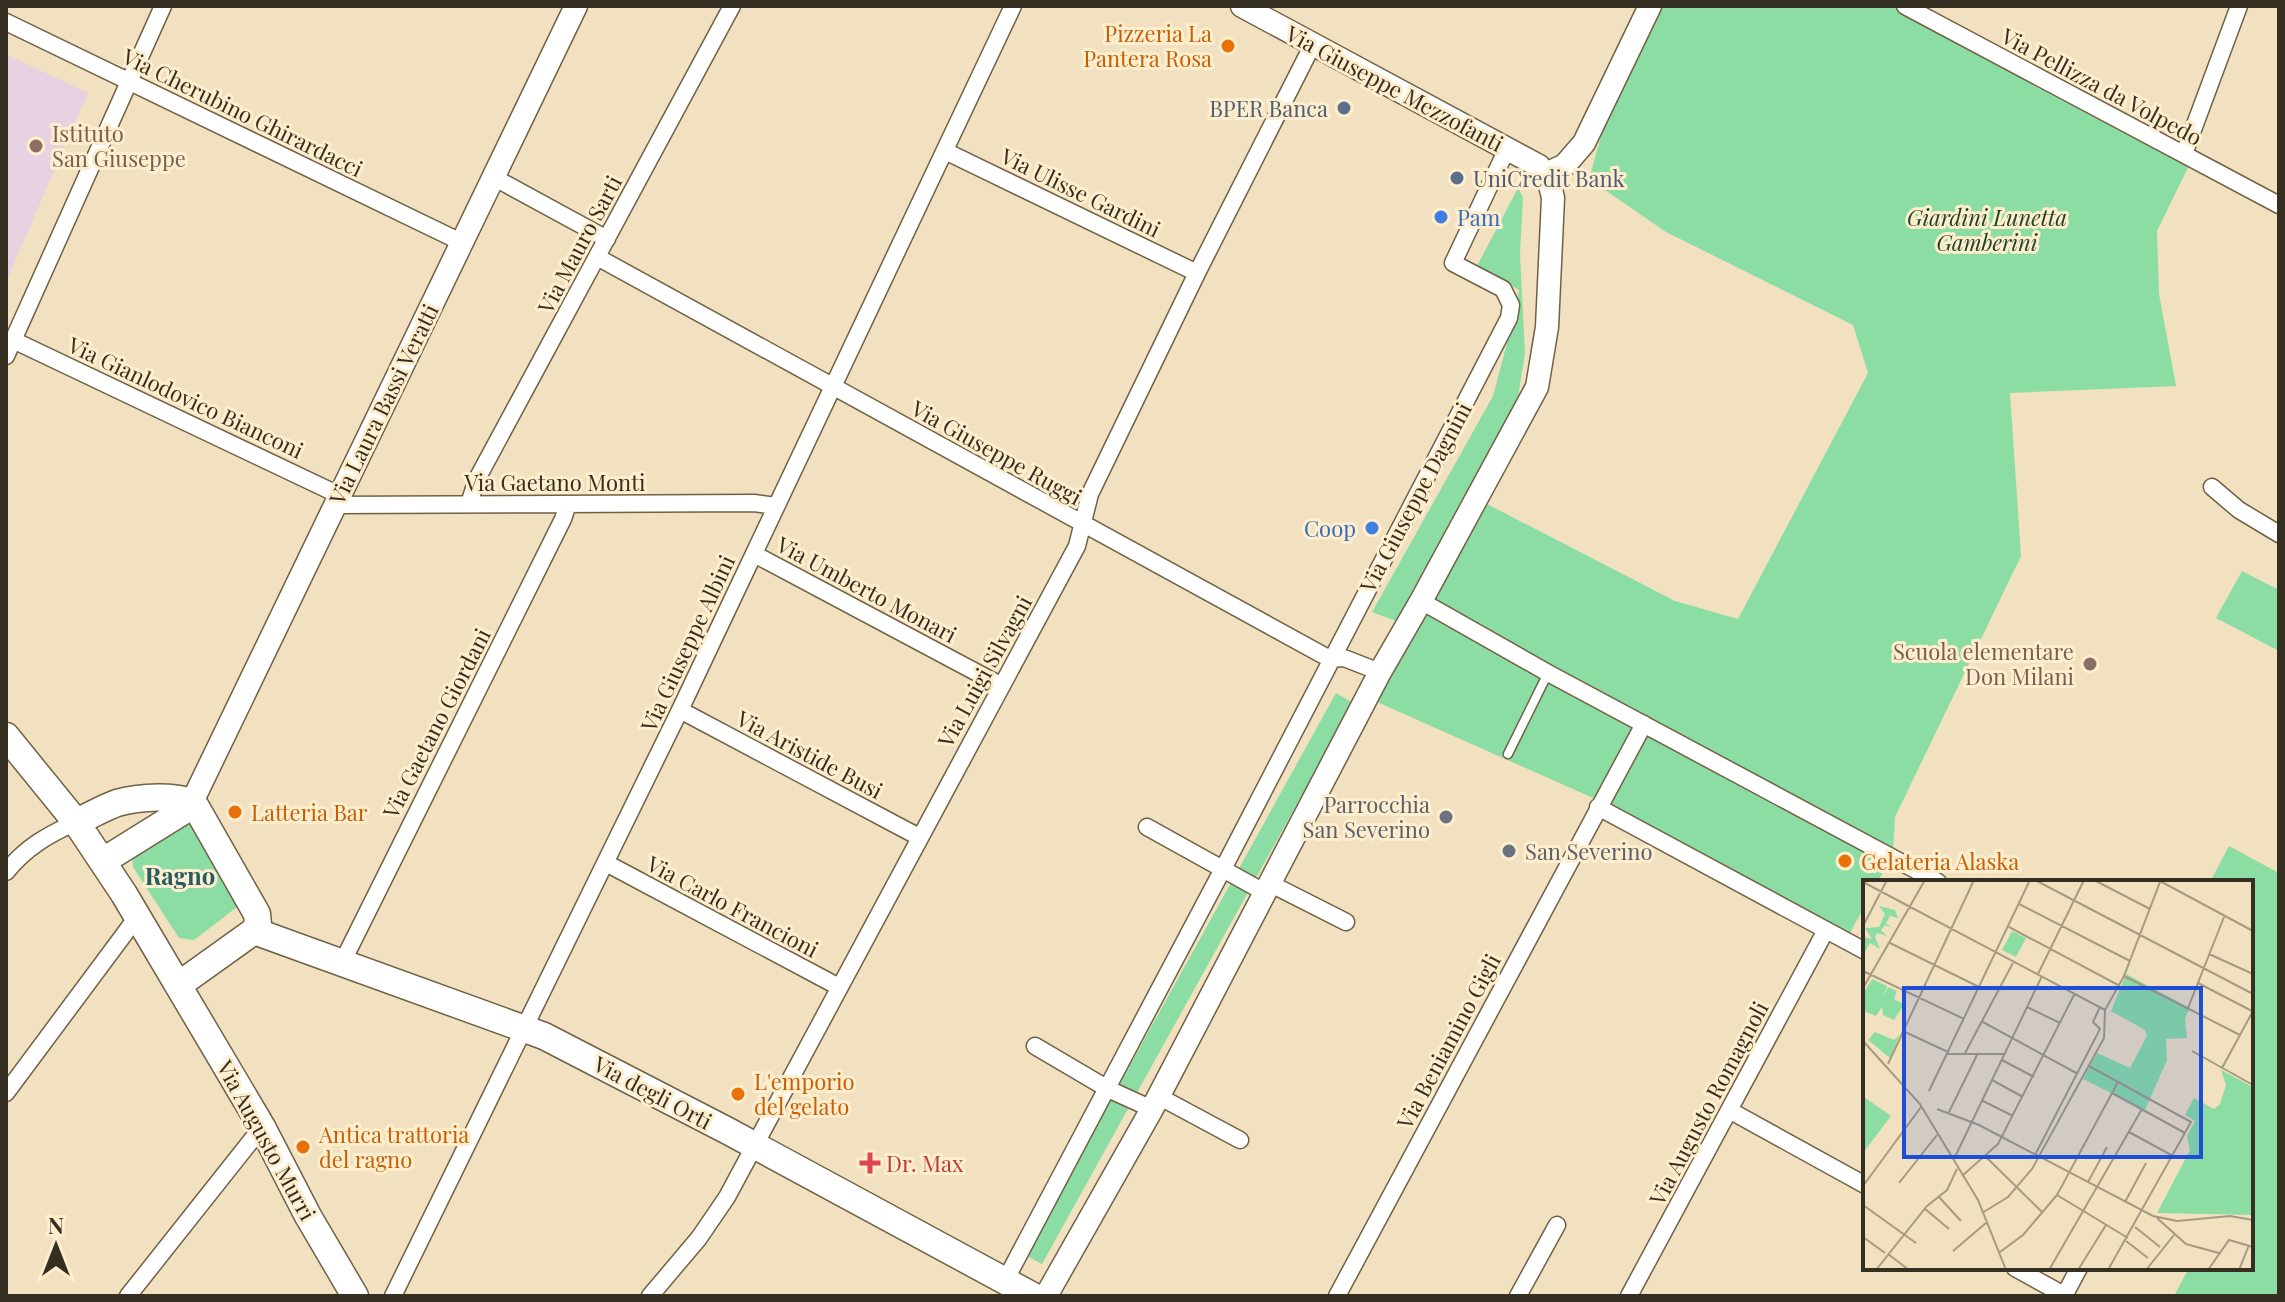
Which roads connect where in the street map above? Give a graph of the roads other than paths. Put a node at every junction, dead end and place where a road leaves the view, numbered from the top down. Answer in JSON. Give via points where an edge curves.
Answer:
{"nodes":[{"id":1,"x":163,"y":6,"type":"edge"},
{"id":2,"x":576,"y":6,"type":"edge"},
{"id":3,"x":732,"y":6,"type":"edge"},
{"id":4,"x":1013,"y":6,"type":"edge"},
{"id":5,"x":1242,"y":6,"type":"edge"},
{"id":6,"x":1650,"y":6,"type":"edge"},
{"id":7,"x":1905,"y":6,"type":"edge"},
{"id":8,"x":2239,"y":6,"type":"edge"},
{"id":9,"x":6,"y":22,"type":"edge"},
{"id":10,"x":1313,"y":44,"type":"junction"},
{"id":11,"x":129,"y":80,"type":"junction"},
{"id":12,"x":1507,"y":149,"type":"junction"},
{"id":13,"x":945,"y":151,"type":"junction"},
{"id":14,"x":2184,"y":154,"type":"junction"},
{"id":15,"x":1546,"y":174,"type":"junction"},
{"id":16,"x":493,"y":177,"type":"junction"},
{"id":17,"x":2279,"y":205,"type":"edge"},
{"id":18,"x":607,"y":239,"type":"junction"},
{"id":19,"x":461,"y":242,"type":"junction"},
{"id":20,"x":597,"y":257,"type":"junction"},
{"id":21,"x":1197,"y":273,"type":"junction"},
{"id":22,"x":13,"y":340,"type":"junction"},
{"id":23,"x":6,"y":356,"type":"edge"},
{"id":24,"x":834,"y":387,"type":"junction"},
{"id":25,"x":2212,"y":487,"type":"dead end"},
{"id":26,"x":337,"y":500,"type":"junction"},
{"id":27,"x":469,"y":504,"type":"junction"},
{"id":28,"x":568,"y":504,"type":"junction"},
{"id":29,"x":776,"y":506,"type":"junction"},
{"id":30,"x":1082,"y":523,"type":"junction"},
{"id":31,"x":2279,"y":534,"type":"edge"},
{"id":32,"x":754,"y":554,"type":"junction"},
{"id":33,"x":1421,"y":601,"type":"junction"},
{"id":34,"x":1330,"y":659,"type":"junction"},
{"id":35,"x":1380,"y":672,"type":"junction"},
{"id":36,"x":1548,"y":673,"type":"junction"},
{"id":37,"x":1002,"y":686,"type":"junction"},
{"id":38,"x":680,"y":710,"type":"junction"},
{"id":39,"x":1644,"y":724,"type":"junction"},
{"id":40,"x":6,"y":736,"type":"edge"},
{"id":41,"x":1508,"y":754,"type":"dead end"},
{"id":42,"x":192,"y":802,"type":"junction"},
{"id":43,"x":1598,"y":807,"type":"junction"},
{"id":44,"x":76,"y":822,"type":"junction"},
{"id":45,"x":1147,"y":827,"type":"dead end"},
{"id":46,"x":919,"y":837,"type":"junction"},
{"id":47,"x":103,"y":861,"type":"junction"},
{"id":48,"x":606,"y":863,"type":"junction"},
{"id":49,"x":1224,"y":867,"type":"junction"},
{"id":50,"x":6,"y":872,"type":"edge"},
{"id":51,"x":1934,"y":880,"type":"edge"},
{"id":52,"x":1267,"y":888,"type":"junction"},
{"id":53,"x":137,"y":917,"type":"junction"},
{"id":54,"x":1346,"y":922,"type":"dead end"},
{"id":55,"x":1826,"y":930,"type":"junction"},
{"id":56,"x":254,"y":931,"type":"junction"},
{"id":57,"x":1863,"y":950,"type":"edge"},
{"id":58,"x":342,"y":963,"type":"junction"},
{"id":59,"x":180,"y":984,"type":"junction"},
{"id":60,"x":839,"y":987,"type":"junction"},
{"id":61,"x":523,"y":1027,"type":"junction"},
{"id":62,"x":1035,"y":1046,"type":"dead end"},
{"id":63,"x":1108,"y":1089,"type":"junction"},
{"id":64,"x":6,"y":1093,"type":"edge"},
{"id":65,"x":1155,"y":1103,"type":"junction"},
{"id":66,"x":1729,"y":1110,"type":"junction"},
{"id":67,"x":262,"y":1127,"type":"junction"},
{"id":68,"x":1240,"y":1140,"type":"dead end"},
{"id":69,"x":755,"y":1145,"type":"junction"},
{"id":70,"x":1863,"y":1184,"type":"edge"},
{"id":71,"x":1557,"y":1225,"type":"dead end"},
{"id":72,"x":2018,"y":1270,"type":"edge"},
{"id":73,"x":2078,"y":1270,"type":"edge"},
{"id":74,"x":1005,"y":1281,"type":"junction"},
{"id":75,"x":128,"y":1296,"type":"edge"},
{"id":76,"x":355,"y":1296,"type":"edge"},
{"id":77,"x":393,"y":1296,"type":"edge"},
{"id":78,"x":650,"y":1296,"type":"edge"},
{"id":79,"x":1033,"y":1296,"type":"edge"},
{"id":80,"x":1046,"y":1296,"type":"edge"},
{"id":81,"x":1337,"y":1296,"type":"edge"},
{"id":82,"x":1518,"y":1296,"type":"edge"},
{"id":83,"x":1629,"y":1296,"type":"edge"},
{"id":84,"x":2064,"y":1296,"type":"edge"}],
"edges":[{"from":1,"to":11,"type":"street"},
{"from":2,"to":16,"type":"street","name":"Via Laura Bassi Veratti"},
{"from":3,"to":18,"type":"street","name":"Via Mauro Sarti"},
{"from":4,"to":13,"type":"street","name":"Via Giuseppe Albini"},
{"from":5,"to":10,"type":"street","name":"Via Giuseppe Mezzofanti"},
{"from":6,"to":15,"type":"street","via":[[1584,143],[1565,165]]},
{"from":7,"to":14,"type":"street","name":"Via Pellizza da Volpedo"},
{"from":8,"to":14,"type":"street"},
{"from":9,"to":11,"type":"street","name":"Via Cherubino Ghirardacci"},
{"from":10,"to":12,"type":"street","name":"Via Giuseppe Mezzofanti"},
{"from":10,"to":21,"type":"street","name":"Via Luigi Silvagni"},
{"from":11,"to":19,"type":"street","name":"Via Cherubino Ghirardacci"},
{"from":11,"to":22,"type":"street"},
{"from":12,"to":15,"type":"street","name":"Via Giuseppe Mezzofanti"},
{"from":12,"to":34,"type":"street","name":"Via Giuseppe Dagnini","via":[[1453,263],[1503,289],[1511,305],[1509,318]]},
{"from":13,"to":21,"type":"street","name":"Via Ulisse Gardini"},
{"from":13,"to":24,"type":"street","name":"Via Giuseppe Albini"},
{"from":14,"to":17,"type":"street","name":"Via Pellizza da Volpedo"},
{"from":15,"to":33,"type":"street","via":[[1553,226],[1545,347],[1537,387]]},
{"from":16,"to":18,"type":"street"},
{"from":16,"to":19,"type":"street","name":"Via Laura Bassi Veratti"},
{"from":18,"to":20,"type":"street","name":"Via Mauro Sarti"},
{"from":19,"to":26,"type":"street","name":"Via Laura Bassi Veratti"},
{"from":20,"to":24,"type":"street","name":"Via Giuseppe Ruggi"},
{"from":20,"to":27,"type":"street","name":"Via Mauro Sarti","via":[[477,479]]},
{"from":21,"to":30,"type":"street","name":"Via Luigi Silvagni","via":[[1090,494]]},
{"from":22,"to":23,"type":"street"},
{"from":22,"to":26,"type":"street","name":"Via Gianlodovico Bianconi"},
{"from":24,"to":29,"type":"street","name":"Via Giuseppe Albini"},
{"from":24,"to":30,"type":"street","name":"Via Giuseppe Ruggi"},
{"from":25,"to":31,"type":"street"},
{"from":26,"to":27,"type":"street","name":"Via Gaetano Monti"},
{"from":26,"to":42,"type":"street","name":"Via Laura Bassi Veratti"},
{"from":27,"to":28,"type":"street","name":"Via Gaetano Monti"},
{"from":28,"to":29,"type":"street","name":"Via Gaetano Monti"},
{"from":28,"to":58,"type":"street","name":"Via Gaetano Giordani"},
{"from":29,"to":32,"type":"street","name":"Via Giuseppe Albini"},
{"from":30,"to":34,"type":"street","name":"Via Giuseppe Ruggi"},
{"from":30,"to":37,"type":"street","name":"Via Luigi Silvagni","via":[[1077,546]]},
{"from":32,"to":37,"type":"street","name":"Via Umberto Monari"},
{"from":32,"to":38,"type":"street","name":"Via Giuseppe Albini"},
{"from":33,"to":35,"type":"street"},
{"from":33,"to":36,"type":"street"},
{"from":34,"to":35,"type":"street","name":"Via Giuseppe Ruggi","via":[[1344,658]]},
{"from":34,"to":49,"type":"street","name":"Via Giuseppe Dagnini"},
{"from":35,"to":52,"type":"street"},
{"from":36,"to":39,"type":"street"},
{"from":36,"to":41,"type":"lane"},
{"from":37,"to":46,"type":"street","name":"Via Luigi Silvagni"},
{"from":38,"to":46,"type":"street","name":"Via Aristide Busi"},
{"from":38,"to":48,"type":"street","name":"Via Giuseppe Albini"},
{"from":39,"to":43,"type":"street","name":"Via Beniamino Gigli"},
{"from":39,"to":51,"type":"street"},
{"from":40,"to":44,"type":"main road","name":"Via Augusto Murri"},
{"from":42,"to":44,"type":"main road","via":[[121,802]]},
{"from":42,"to":47,"type":"main road"},
{"from":42,"to":56,"type":"main road","via":[[257,914]]},
{"from":43,"to":55,"type":"street"},
{"from":43,"to":81,"type":"street","name":"Via Beniamino Gigli"},
{"from":44,"to":47,"type":"main road","name":"Via Augusto Murri"},
{"from":44,"to":50,"type":"street","via":[[30,846]]},
{"from":45,"to":49,"type":"street"},
{"from":46,"to":60,"type":"street","name":"Via Luigi Silvagni"},
{"from":47,"to":53,"type":"main road","name":"Via Augusto Murri"},
{"from":48,"to":60,"type":"street","name":"Via Carlo Francioni"},
{"from":48,"to":61,"type":"street","name":"Via Giuseppe Albini"},
{"from":49,"to":52,"type":"street"},
{"from":49,"to":63,"type":"street","name":"Via Giuseppe Dagnini"},
{"from":52,"to":54,"type":"street"},
{"from":52,"to":65,"type":"street"},
{"from":53,"to":59,"type":"main road","name":"Via Augusto Murri"},
{"from":53,"to":64,"type":"street"},
{"from":55,"to":57,"type":"street"},
{"from":55,"to":66,"type":"street","name":"Via Augusto Romagnoli"},
{"from":56,"to":58,"type":"main road","name":"Via degli Orti"},
{"from":56,"to":59,"type":"main road"},
{"from":58,"to":61,"type":"main road","name":"Via degli Orti"},
{"from":59,"to":67,"type":"main road","name":"Via Augusto Murri"},
{"from":60,"to":69,"type":"street","name":"Via Luigi Silvagni"},
{"from":61,"to":69,"type":"main road","name":"Via degli Orti"},
{"from":61,"to":77,"type":"street","name":"Via Giuseppe Albini"},
{"from":62,"to":63,"type":"street"},
{"from":63,"to":65,"type":"street"},
{"from":63,"to":74,"type":"street","name":"Via Giuseppe Dagnini"},
{"from":65,"to":68,"type":"street"},
{"from":65,"to":80,"type":"street"},
{"from":66,"to":70,"type":"street"},
{"from":66,"to":83,"type":"street","name":"Via Augusto Romagnoli"},
{"from":67,"to":75,"type":"street"},
{"from":67,"to":76,"type":"main road","name":"Via Augusto Murri"},
{"from":69,"to":74,"type":"main road","name":"Via degli Orti"},
{"from":69,"to":78,"type":"street","name":"Via Luigi Silvagni","via":[[705,1230]]},
{"from":71,"to":82,"type":"street"},
{"from":72,"to":84,"type":"street"},
{"from":73,"to":84,"type":"street"},
{"from":74,"to":79,"type":"main road","name":"Via degli Orti"}]}
